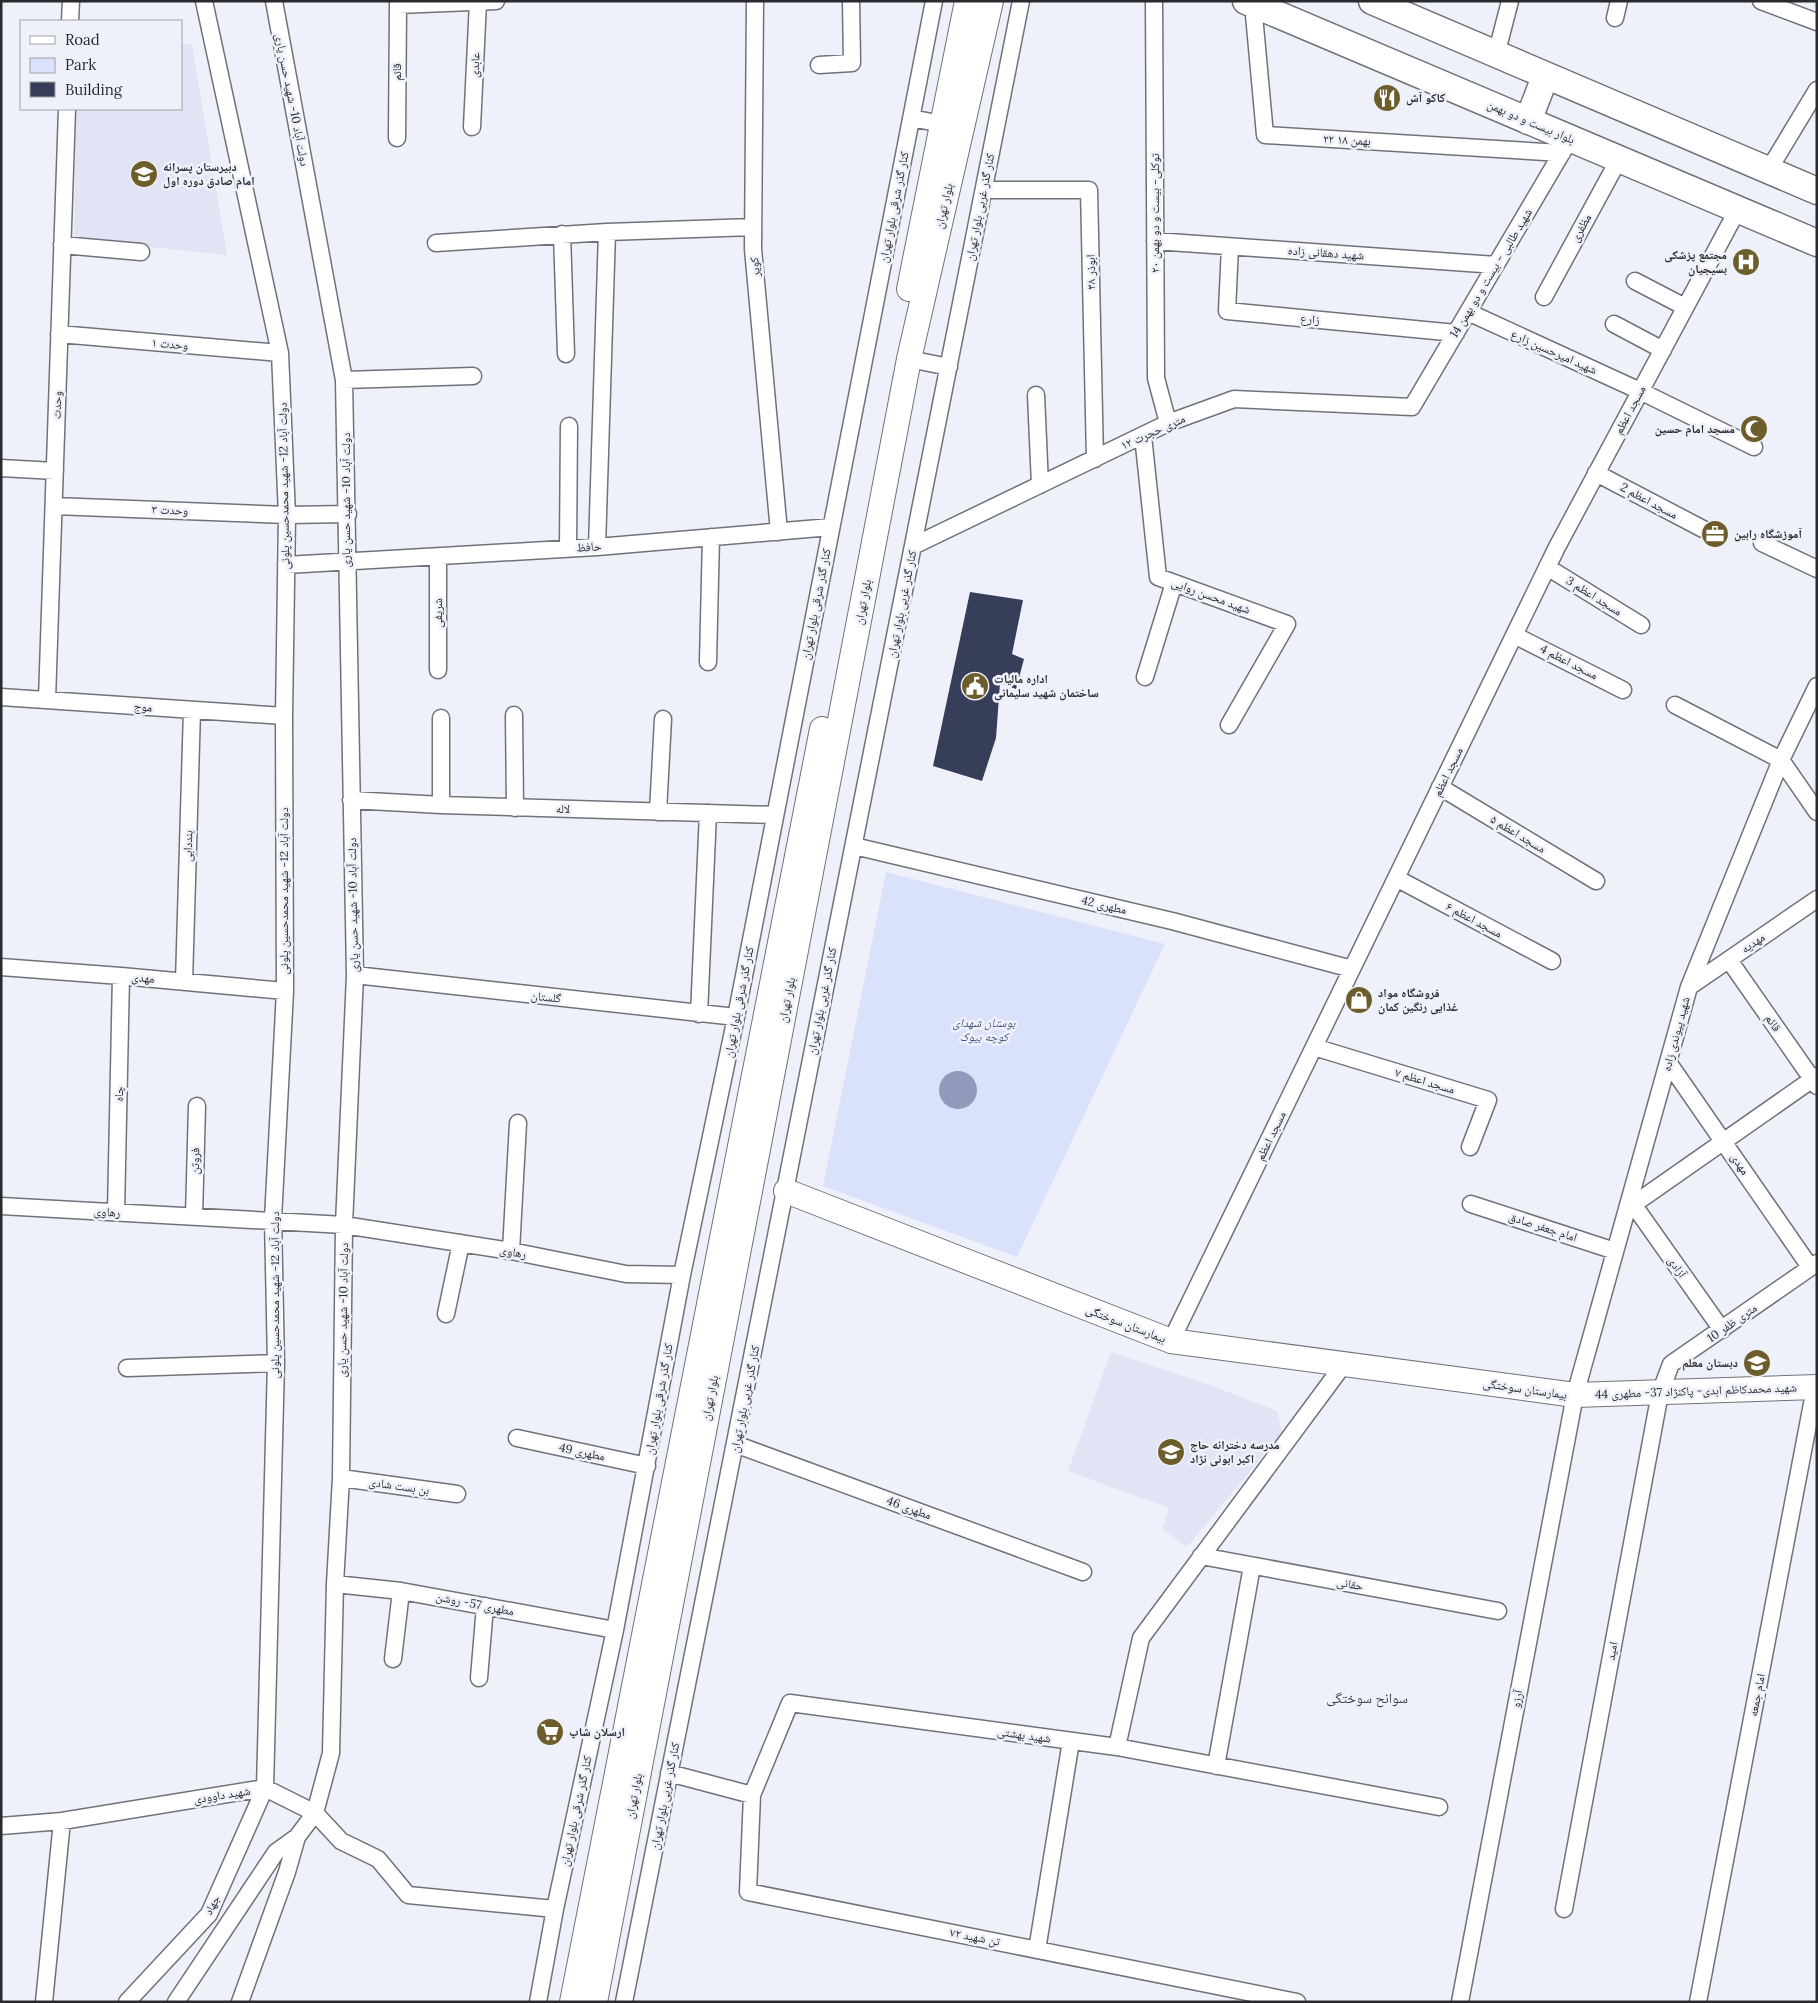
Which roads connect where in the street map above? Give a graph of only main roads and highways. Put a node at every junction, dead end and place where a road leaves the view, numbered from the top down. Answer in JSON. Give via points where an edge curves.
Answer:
{"nodes":[{"id":1,"x":967,"y":1,"type":"edge"},
{"id":2,"x":991,"y":1,"type":"edge"},
{"id":3,"x":1372,"y":1,"type":"edge"},
{"id":4,"x":1249,"y":3,"type":"edge"},
{"id":5,"x":1545,"y":77,"type":"junction"},
{"id":6,"x":1528,"y":121,"type":"junction"},
{"id":7,"x":1817,"y":191,"type":"edge"},
{"id":8,"x":1817,"y":243,"type":"edge"},
{"id":9,"x":786,"y":1191,"type":"road end"},
{"id":10,"x":1816,"y":1388,"type":"edge"},
{"id":11,"x":1575,"y":1395,"type":"joint"},
{"id":12,"x":572,"y":2002,"type":"edge"},
{"id":13,"x":595,"y":2002,"type":"edge"}],
"edges":[{"from":1,"to":12,"type":"main road","name":"بلوار تهران"},
{"from":2,"to":13,"type":"main road","name":"بلوار تهران","via":[[909,359]]},
{"from":3,"to":5,"type":"main road"},
{"from":4,"to":6,"type":"main road","name":"بلوار بیست و دو بهمن"},
{"from":5,"to":6,"type":"main road"},
{"from":5,"to":7,"type":"main road"},
{"from":6,"to":8,"type":"main road","name":"بلوار بیست و دو بهمن","via":[[1566,146],[1619,159]]},
{"from":9,"to":11,"type":"main road","name":"بیمارستان سوختگی","via":[[1171,1341]]},
{"from":10,"to":11,"type":"main road","name":"شهید محمدکاظم ابدی- پاکنژاد 37- مطهری 44"}]}
